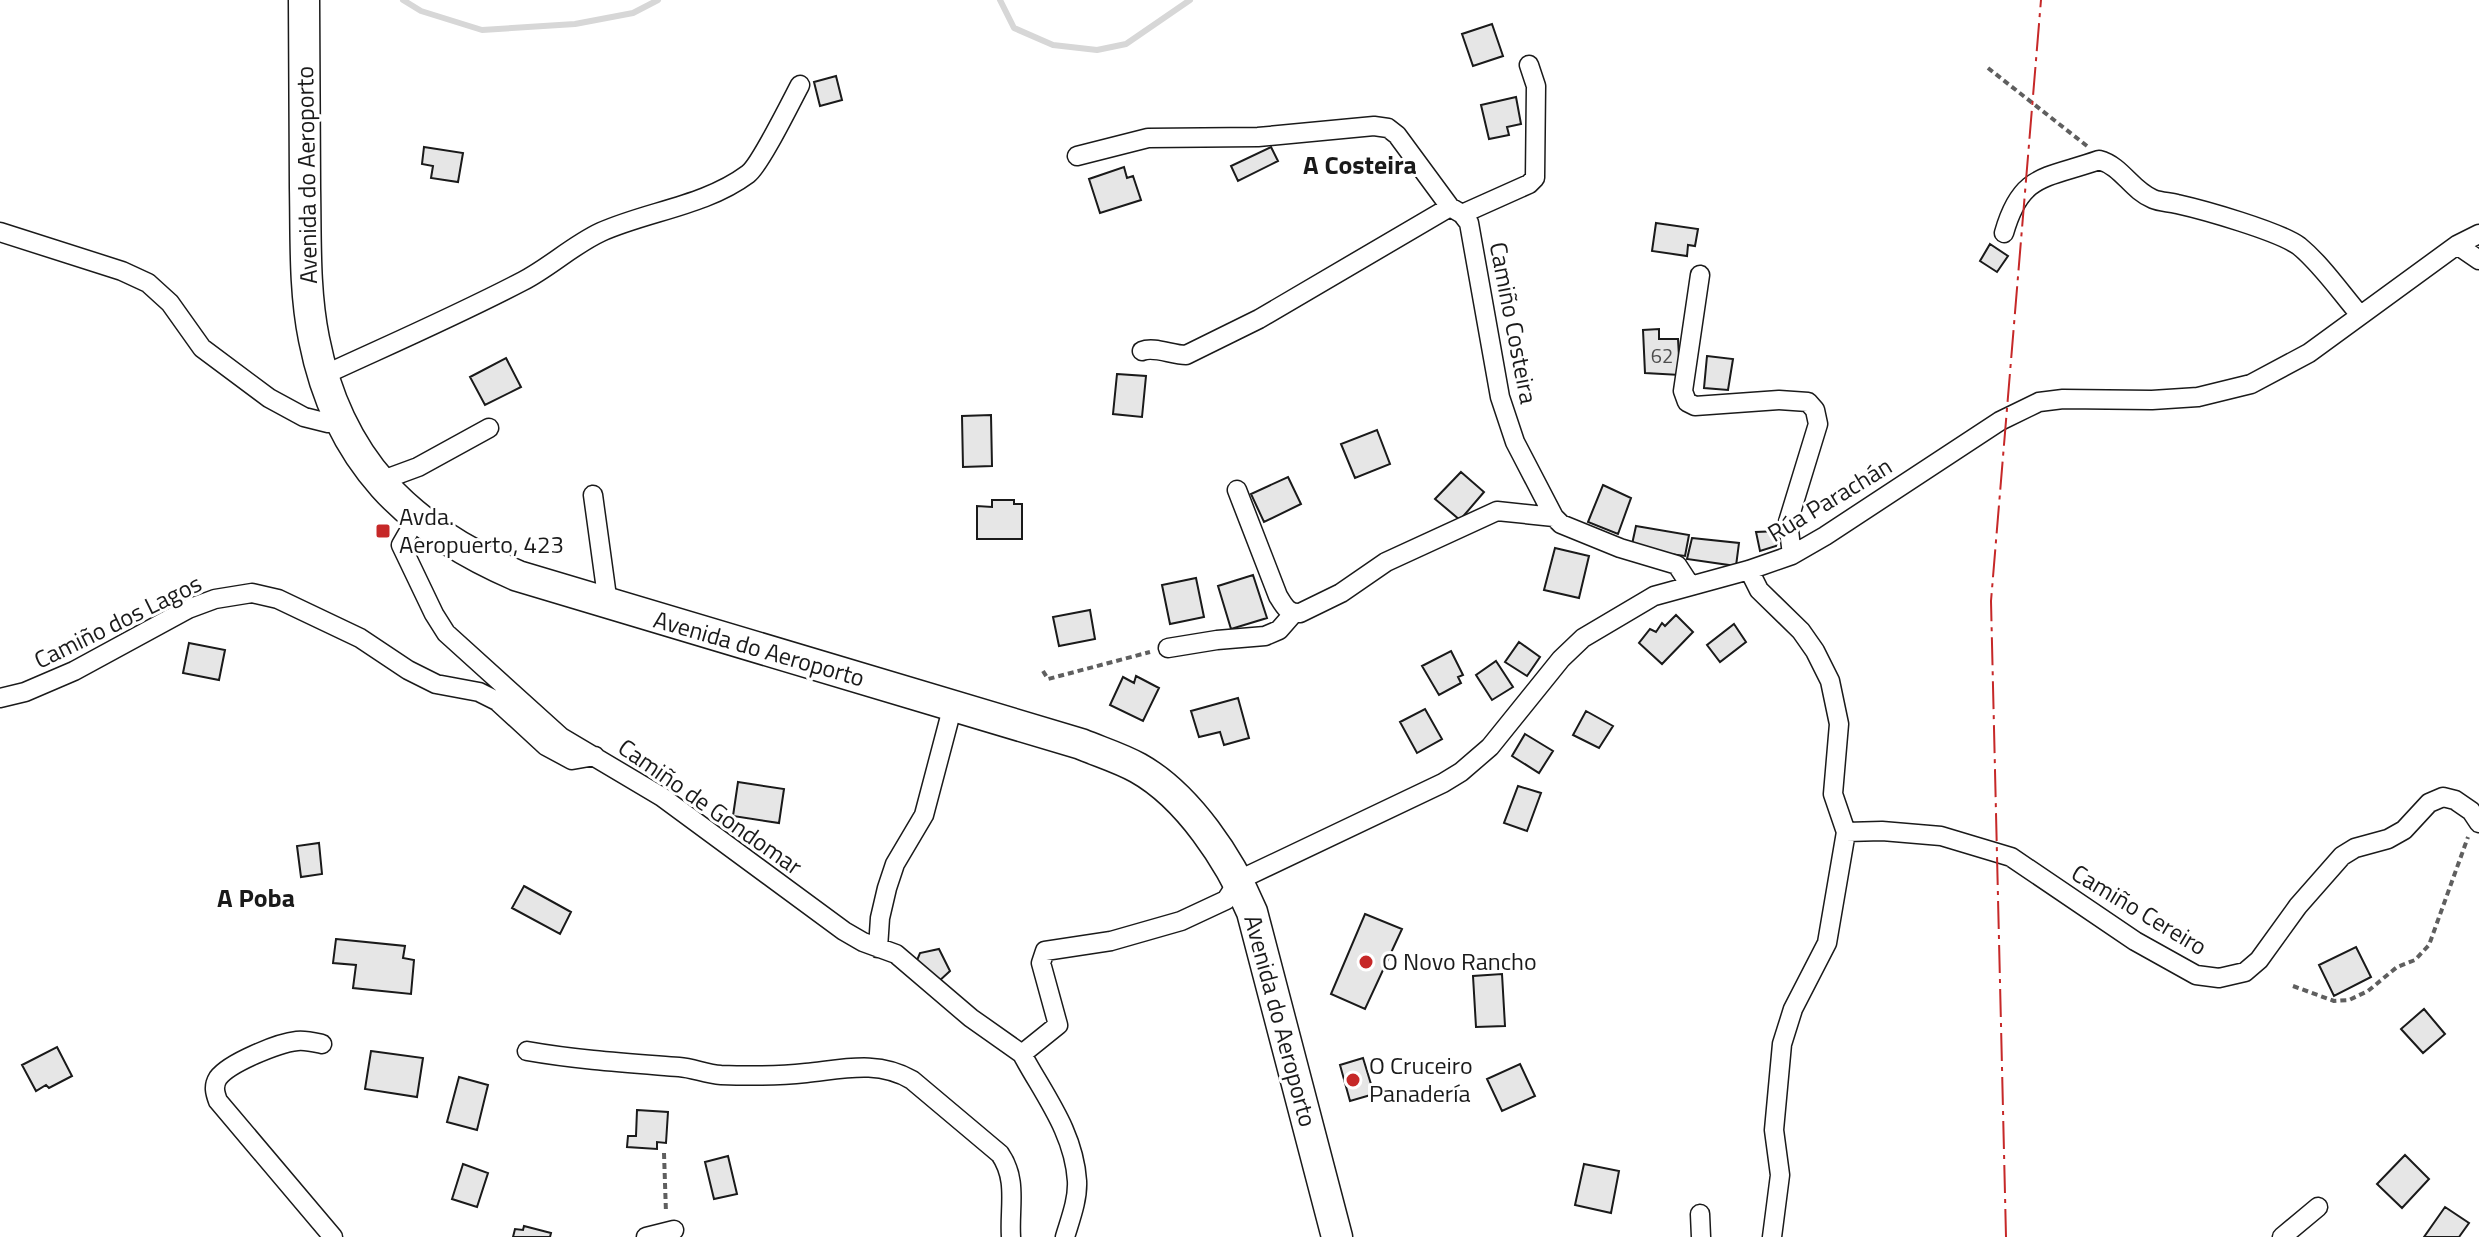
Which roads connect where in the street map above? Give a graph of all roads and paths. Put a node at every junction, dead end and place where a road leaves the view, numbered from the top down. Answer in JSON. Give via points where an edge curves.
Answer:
{"nodes":[{"id":1,"x":304,"y":0,"type":"edge"},
{"id":2,"x":1529,"y":65,"type":"dead end"},
{"id":3,"x":1988,"y":68,"type":"dead end"},
{"id":4,"x":800,"y":85,"type":"dead end"},
{"id":5,"x":1077,"y":156,"type":"dead end"},
{"id":6,"x":2099,"y":160,"type":"junction"},
{"id":7,"x":1456,"y":210,"type":"junction"},
{"id":8,"x":0,"y":232,"type":"edge"},
{"id":9,"x":2004,"y":233,"type":"dead end"},
{"id":10,"x":2479,"y":234,"type":"edge"},
{"id":11,"x":2457,"y":245,"type":"junction"},
{"id":12,"x":2479,"y":260,"type":"edge"},
{"id":13,"x":1700,"y":275,"type":"dead end"},
{"id":14,"x":2360,"y":315,"type":"junction"},
{"id":15,"x":1142,"y":351,"type":"dead end"},
{"id":16,"x":324,"y":375,"type":"junction"},
{"id":17,"x":341,"y":418,"type":"junction"},
{"id":18,"x":489,"y":428,"type":"dead end"},
{"id":19,"x":380,"y":481,"type":"junction"},
{"id":20,"x":1237,"y":490,"type":"dead end"},
{"id":21,"x":593,"y":495,"type":"dead end"},
{"id":22,"x":1554,"y":517,"type":"junction"},
{"id":23,"x":416,"y":519,"type":"junction"},
{"id":24,"x":1792,"y":555,"type":"junction"},
{"id":25,"x":1749,"y":570,"type":"junction"},
{"id":26,"x":1690,"y":585,"type":"junction"},
{"id":27,"x":608,"y":604,"type":"junction"},
{"id":28,"x":1293,"y":614,"type":"junction"},
{"id":29,"x":1168,"y":648,"type":"joint"},
{"id":30,"x":1043,"y":671,"type":"dead end"},
{"id":31,"x":0,"y":698,"type":"edge"},
{"id":32,"x":953,"y":705,"type":"junction"},
{"id":33,"x":595,"y":756,"type":"junction"},
{"id":34,"x":2474,"y":828,"type":"edge"},
{"id":35,"x":1846,"y":832,"type":"junction"},
{"id":36,"x":1239,"y":880,"type":"junction"},
{"id":37,"x":878,"y":948,"type":"junction"},
{"id":38,"x":2293,"y":986,"type":"dead end"},
{"id":39,"x":322,"y":1044,"type":"dead end"},
{"id":40,"x":527,"y":1051,"type":"dead end"},
{"id":41,"x":1022,"y":1054,"type":"junction"},
{"id":42,"x":664,"y":1153,"type":"dead end"},
{"id":43,"x":2318,"y":1207,"type":"dead end"},
{"id":44,"x":1700,"y":1214,"type":"dead end"},
{"id":45,"x":670,"y":1231,"type":"joint"},
{"id":46,"x":333,"y":1237,"type":"edge"},
{"id":47,"x":646,"y":1237,"type":"edge"},
{"id":48,"x":1011,"y":1237,"type":"edge"},
{"id":49,"x":1065,"y":1237,"type":"edge"},
{"id":50,"x":1337,"y":1237,"type":"edge"},
{"id":51,"x":1701,"y":1237,"type":"edge"},
{"id":52,"x":1772,"y":1237,"type":"edge"},
{"id":53,"x":2282,"y":1237,"type":"edge"}],
"edges":[{"from":1,"to":16,"type":"main road","name":"Avenida do Aeroporto","via":[[305,264]]},
{"from":2,"to":7,"type":"street","via":[[1536,86],[1535,178]]},
{"from":3,"to":6,"type":"path"},
{"from":4,"to":16,"type":"street","via":[[751,172],[684,205],[599,233],[539,273],[470,309]]},
{"from":5,"to":7,"type":"street","name":"Camiño Costeira","via":[[1148,138],[1258,137],[1374,126],[1397,135]]},
{"from":6,"to":9,"type":"street","via":[[2029,184],[2012,205]]},
{"from":6,"to":14,"type":"street","via":[[2111,163],[2154,200],[2298,245]]},
{"from":7,"to":15,"type":"street","via":[[1186,355]]},
{"from":7,"to":22,"type":"street","name":"Camiño Costeira","via":[[1469,223],[1504,408],[1515,442]]},
{"from":8,"to":17,"type":"street","via":[[148,283],[170,303],[202,348],[269,398],[304,417],[328,423]]},
{"from":10,"to":11,"type":"street","name":"Rúa Parachán"},
{"from":11,"to":12,"type":"street"},
{"from":11,"to":14,"type":"street","name":"Rúa Parachán"},
{"from":13,"to":24,"type":"street","via":[[1683,391],[1687,402],[1695,406],[1794,401],[1808,402],[1815,410],[1818,424],[1788,522]]},
{"from":14,"to":24,"type":"street","name":"Rúa Parachán","via":[[2309,353],[2251,384],[2198,397],[2039,402],[2000,421]]},
{"from":16,"to":17,"type":"main road","name":"Avenida do Aeroporto"},
{"from":17,"to":19,"type":"main road","name":"Avenida do Aeroporto"},
{"from":18,"to":19,"type":"street","via":[[418,467]]},
{"from":19,"to":23,"type":"main road","name":"Avenida do Aeroporto"},
{"from":20,"to":28,"type":"street","via":[[1278,596]]},
{"from":21,"to":27,"type":"street"},
{"from":22,"to":26,"type":"street","via":[[1620,548],[1677,565]]},
{"from":22,"to":28,"type":"street","via":[[1497,511],[1386,562],[1341,593]]},
{"from":23,"to":27,"type":"main road","name":"Avenida do Aeroporto","via":[[488,563]]},
{"from":23,"to":33,"type":"street","name":"Camiño de Gondomar","via":[[401,545],[446,633],[561,737]]},
{"from":24,"to":25,"type":"street","name":"Rúa Parachán"},
{"from":25,"to":26,"type":"street","name":"Rúa Parachán"},
{"from":25,"to":35,"type":"street","via":[[1759,590],[1801,631],[1830,681],[1839,724],[1833,794]]},
{"from":26,"to":36,"type":"street","name":"Rúa Parachán","via":[[1654,596],[1583,638],[1490,747],[1461,772]]},
{"from":27,"to":32,"type":"main road","name":"Avenida do Aeroporto"},
{"from":28,"to":29,"type":"street","via":[[1265,636]]},
{"from":29,"to":30,"type":"path","via":[[1070,675],[1048,679]]},
{"from":31,"to":33,"type":"street","name":"Camiño dos Lagos","via":[[74,671],[188,609],[252,593],[278,599],[360,638],[436,684],[497,701],[546,746],[572,760]]},
{"from":32,"to":36,"type":"main road","name":"Avenida do Aeroporto","via":[[1081,744],[1139,769],[1178,800]]},
{"from":32,"to":37,"type":"street","via":[[924,815],[887,888]]},
{"from":33,"to":37,"type":"street","name":"Camiño de Gondomar","via":[[662,797],[844,931]]},
{"from":34,"to":35,"type":"street","name":"Camiño Cereiro","via":[[2471,811],[2455,800],[2443,797],[2429,803],[2404,830],[2342,856],[2259,960],[2245,972],[2219,978],[2196,975],[2135,941],[2011,857],[1941,836]]},
{"from":34,"to":38,"type":"path","via":[[2429,945],[2415,960],[2349,1000],[2334,1001]]},
{"from":35,"to":52,"type":"street","via":[[1827,943],[1793,1009],[1782,1044],[1774,1130],[1780,1175]]},
{"from":36,"to":41,"type":"street","via":[[1226,900],[1181,921],[1111,941],[1045,951],[1041,963],[1058,1025]]},
{"from":36,"to":50,"type":"main road","name":"Avenida do Aeroporto","via":[[1263,948]]},
{"from":37,"to":41,"type":"street","name":"Camiño de Gondomar","via":[[896,954]]},
{"from":39,"to":46,"type":"street","via":[[291,1042],[240,1062],[214,1087],[218,1101]]},
{"from":40,"to":48,"type":"street","via":[[718,1075],[843,1067],[899,1072],[1000,1154],[1010,1168]]},
{"from":41,"to":49,"type":"street","name":"Camiño de Gondomar","via":[[1069,1142],[1077,1182]]},
{"from":42,"to":45,"type":"path"},
{"from":43,"to":53,"type":"street"},
{"from":44,"to":51,"type":"street"},
{"from":45,"to":47,"type":"street"}]}
